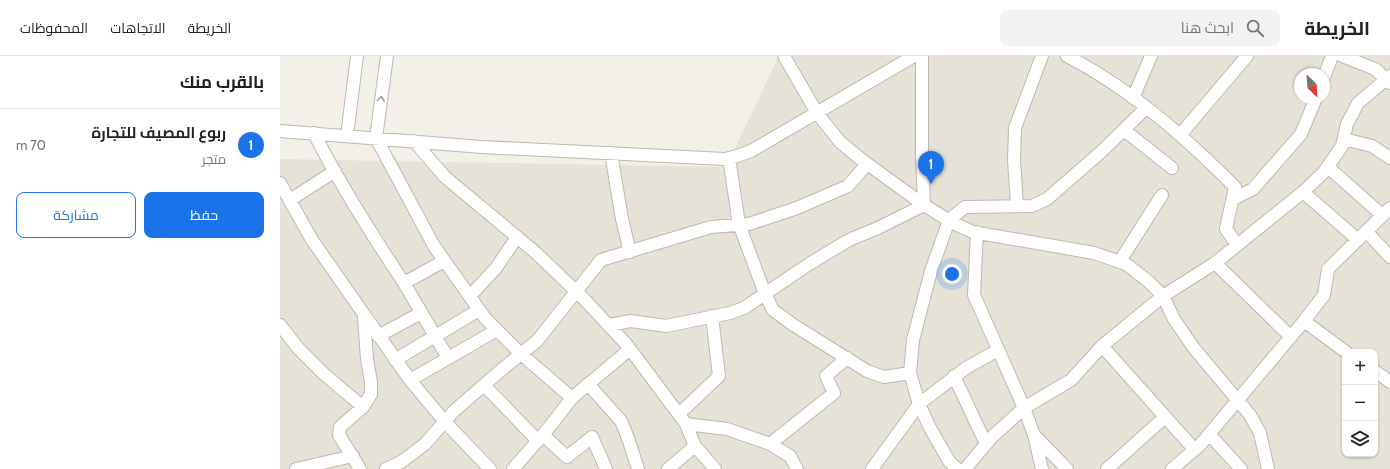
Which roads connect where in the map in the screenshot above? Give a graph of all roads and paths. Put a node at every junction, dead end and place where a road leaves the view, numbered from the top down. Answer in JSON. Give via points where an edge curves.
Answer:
{"nodes":[{"id":1,"x":357,"y":56,"type":"edge"},
{"id":2,"x":387,"y":56,"type":"edge"},
{"id":3,"x":784,"y":56,"type":"edge"},
{"id":4,"x":914,"y":56,"type":"edge"},
{"id":5,"x":922,"y":56,"type":"edge"},
{"id":6,"x":1042,"y":56,"type":"edge"},
{"id":7,"x":1067,"y":56,"type":"edge"},
{"id":8,"x":1151,"y":56,"type":"edge"},
{"id":9,"x":1247,"y":56,"type":"edge"},
{"id":10,"x":1332,"y":56,"type":"edge"},
{"id":11,"x":1342,"y":56,"type":"edge"},
{"id":12,"x":1327,"y":68,"type":"edge"},
{"id":13,"x":1389,"y":80,"type":"edge"},
{"id":14,"x":1133,"y":98,"type":"junction"},
{"id":15,"x":1314,"y":104,"type":"edge"},
{"id":16,"x":1146,"y":108,"type":"junction"},
{"id":17,"x":817,"y":113,"type":"junction"},
{"id":18,"x":1124,"y":130,"type":"junction"},
{"id":19,"x":280,"y":131,"type":"edge"},
{"id":20,"x":314,"y":133,"type":"junction"},
{"id":21,"x":1180,"y":135,"type":"junction"},
{"id":22,"x":347,"y":136,"type":"junction"},
{"id":23,"x":376,"y":138,"type":"junction"},
{"id":24,"x":1344,"y":139,"type":"junction"},
{"id":25,"x":414,"y":141,"type":"junction"},
{"id":26,"x":611,"y":153,"type":"junction"},
{"id":27,"x":729,"y":158,"type":"junction"},
{"id":28,"x":1390,"y":158,"type":"edge"},
{"id":29,"x":867,"y":164,"type":"junction"},
{"id":30,"x":1328,"y":167,"type":"junction"},
{"id":31,"x":1172,"y":168,"type":"dead end"},
{"id":32,"x":335,"y":171,"type":"junction"},
{"id":33,"x":280,"y":183,"type":"edge"},
{"id":34,"x":1304,"y":192,"type":"junction"},
{"id":35,"x":1162,"y":195,"type":"dead end"},
{"id":36,"x":1233,"y":199,"type":"junction"},
{"id":37,"x":290,"y":200,"type":"junction"},
{"id":38,"x":924,"y":205,"type":"junction"},
{"id":39,"x":1016,"y":206,"type":"junction"},
{"id":40,"x":1386,"y":211,"type":"edge"},
{"id":41,"x":949,"y":220,"type":"junction"},
{"id":42,"x":739,"y":224,"type":"junction"},
{"id":43,"x":977,"y":232,"type":"junction"},
{"id":44,"x":1362,"y":235,"type":"junction"},
{"id":45,"x":517,"y":237,"type":"junction"},
{"id":46,"x":1237,"y":245,"type":"junction"},
{"id":47,"x":630,"y":252,"type":"junction"},
{"id":48,"x":1390,"y":257,"type":"edge"},
{"id":49,"x":444,"y":261,"type":"junction"},
{"id":50,"x":1120,"y":261,"type":"junction"},
{"id":51,"x":1215,"y":263,"type":"junction"},
{"id":52,"x":404,"y":283,"type":"junction"},
{"id":53,"x":577,"y":292,"type":"junction"},
{"id":54,"x":765,"y":294,"type":"junction"},
{"id":55,"x":470,"y":296,"type":"junction"},
{"id":56,"x":1163,"y":296,"type":"junction"},
{"id":57,"x":479,"y":310,"type":"junction"},
{"id":58,"x":421,"y":312,"type":"junction"},
{"id":59,"x":364,"y":316,"type":"junction"},
{"id":60,"x":712,"y":316,"type":"junction"},
{"id":61,"x":1304,"y":321,"type":"junction"},
{"id":62,"x":280,"y":324,"type":"edge"},
{"id":63,"x":609,"y":325,"type":"junction"},
{"id":64,"x":497,"y":330,"type":"junction"},
{"id":65,"x":378,"y":336,"type":"junction"},
{"id":66,"x":435,"y":336,"type":"junction"},
{"id":67,"x":1291,"y":337,"type":"junction"},
{"id":68,"x":1102,"y":346,"type":"junction"},
{"id":69,"x":630,"y":349,"type":"junction"},
{"id":70,"x":1342,"y":349,"type":"edge"},
{"id":71,"x":998,"y":350,"type":"junction"},
{"id":72,"x":521,"y":354,"type":"junction"},
{"id":73,"x":448,"y":358,"type":"junction"},
{"id":74,"x":848,"y":358,"type":"junction"},
{"id":75,"x":395,"y":360,"type":"junction"},
{"id":76,"x":910,"y":373,"type":"junction"},
{"id":77,"x":1378,"y":373,"type":"edge"},
{"id":78,"x":954,"y":376,"type":"junction"},
{"id":79,"x":410,"y":380,"type":"junction"},
{"id":80,"x":1390,"y":382,"type":"edge"},
{"id":81,"x":588,"y":384,"type":"junction"},
{"id":82,"x":484,"y":385,"type":"junction"},
{"id":83,"x":572,"y":398,"type":"junction"},
{"id":84,"x":1238,"y":401,"type":"junction"},
{"id":85,"x":919,"y":404,"type":"junction"},
{"id":86,"x":363,"y":407,"type":"junction"},
{"id":87,"x":1024,"y":408,"type":"junction"},
{"id":88,"x":1165,"y":417,"type":"junction"},
{"id":89,"x":683,"y":419,"type":"junction"},
{"id":90,"x":445,"y":422,"type":"junction"},
{"id":91,"x":1209,"y":434,"type":"junction"},
{"id":92,"x":1034,"y":435,"type":"junction"},
{"id":93,"x":540,"y":438,"type":"junction"},
{"id":94,"x":770,"y":444,"type":"junction"},
{"id":95,"x":986,"y":444,"type":"junction"},
{"id":96,"x":695,"y":446,"type":"junction"},
{"id":97,"x":1194,"y":450,"type":"junction"},
{"id":98,"x":353,"y":456,"type":"junction"},
{"id":99,"x":486,"y":467,"type":"edge"},
{"id":100,"x":1176,"y":468,"type":"edge"},
{"id":101,"x":296,"y":469,"type":"edge"},
{"id":102,"x":360,"y":469,"type":"edge"},
{"id":103,"x":386,"y":469,"type":"edge"},
{"id":104,"x":513,"y":469,"type":"edge"},
{"id":105,"x":606,"y":469,"type":"edge"},
{"id":106,"x":638,"y":469,"type":"edge"},
{"id":107,"x":668,"y":469,"type":"edge"},
{"id":108,"x":715,"y":469,"type":"edge"},
{"id":109,"x":797,"y":469,"type":"edge"},
{"id":110,"x":872,"y":469,"type":"edge"},
{"id":111,"x":957,"y":469,"type":"edge"},
{"id":112,"x":965,"y":469,"type":"edge"},
{"id":113,"x":1042,"y":469,"type":"edge"},
{"id":114,"x":1067,"y":469,"type":"edge"},
{"id":115,"x":1106,"y":469,"type":"edge"},
{"id":116,"x":1241,"y":469,"type":"edge"},
{"id":117,"x":1268,"y":469,"type":"edge"}],
"edges":[{"from":1,"to":22,"type":"street"},
{"from":23,"to":2,"type":"street","one_way":true},
{"from":3,"to":17,"type":"street"},
{"from":4,"to":17,"type":"street"},
{"from":5,"to":38,"type":"street"},
{"from":6,"to":39,"type":"street","via":[[1015,128]]},
{"from":7,"to":14,"type":"street","via":[[1118,86]]},
{"from":8,"to":14,"type":"street"},
{"from":9,"to":21,"type":"street"},
{"from":10,"to":12,"type":"street"},
{"from":11,"to":13,"type":"street","via":[[1375,69]]},
{"from":13,"to":24,"type":"street","via":[[1358,103],[1347,124]]},
{"from":14,"to":16,"type":"street"},
{"from":15,"to":36,"type":"street","via":[[1302,134],[1253,189]]},
{"from":16,"to":18,"type":"street"},
{"from":16,"to":21,"type":"street"},
{"from":17,"to":27,"type":"street","via":[[751,150]]},
{"from":17,"to":29,"type":"street","via":[[840,142]]},
{"from":18,"to":31,"type":"street"},
{"from":18,"to":39,"type":"street","via":[[1047,199],[1032,206]]},
{"from":19,"to":20,"type":"street"},
{"from":20,"to":22,"type":"street"},
{"from":20,"to":32,"type":"street"},
{"from":21,"to":36,"type":"street","via":[[1235,187]]},
{"from":22,"to":23,"type":"street"},
{"from":23,"to":25,"type":"street"},
{"from":23,"to":49,"type":"street"},
{"from":24,"to":28,"type":"street","via":[[1372,146]]},
{"from":24,"to":30,"type":"street"},
{"from":25,"to":26,"type":"street"},
{"from":25,"to":45,"type":"street","via":[[445,177]]},
{"from":26,"to":27,"type":"street"},
{"from":26,"to":47,"type":"street"},
{"from":27,"to":42,"type":"street"},
{"from":29,"to":38,"type":"street"},
{"from":29,"to":42,"type":"street","via":[[848,186],[797,208],[749,224]]},
{"from":30,"to":34,"type":"street"},
{"from":30,"to":40,"type":"street"},
{"from":32,"to":37,"type":"street"},
{"from":32,"to":52,"type":"street","via":[[367,228]]},
{"from":33,"to":37,"type":"street"},
{"from":34,"to":44,"type":"street"},
{"from":34,"to":46,"type":"street"},
{"from":35,"to":50,"type":"street"},
{"from":36,"to":46,"type":"street","via":[[1226,229]]},
{"from":37,"to":59,"type":"street","via":[[312,240]]},
{"from":38,"to":41,"type":"street"},
{"from":38,"to":54,"type":"street","via":[[849,240]]},
{"from":39,"to":41,"type":"street","via":[[965,207]]},
{"from":40,"to":44,"type":"street"},
{"from":41,"to":43,"type":"street"},
{"from":41,"to":76,"type":"street","via":[[931,271],[913,340]]},
{"from":42,"to":47,"type":"street","via":[[711,227]]},
{"from":42,"to":54,"type":"street"},
{"from":43,"to":50,"type":"street","via":[[1094,253]]},
{"from":43,"to":71,"type":"street","via":[[974,295]]},
{"from":44,"to":48,"type":"street"},
{"from":44,"to":61,"type":"street","via":[[1328,269],[1324,295]]},
{"from":45,"to":53,"type":"street"},
{"from":45,"to":55,"type":"street","via":[[496,268]]},
{"from":46,"to":51,"type":"street"},
{"from":47,"to":53,"type":"street","via":[[601,260]]},
{"from":49,"to":52,"type":"street"},
{"from":49,"to":55,"type":"street"},
{"from":50,"to":56,"type":"street","via":[[1148,281]]},
{"from":51,"to":56,"type":"street"},
{"from":51,"to":67,"type":"street"},
{"from":52,"to":58,"type":"street"},
{"from":53,"to":63,"type":"street"},
{"from":53,"to":72,"type":"street","via":[[537,341]]},
{"from":54,"to":60,"type":"street","via":[[744,308]]},
{"from":54,"to":74,"type":"street","via":[[773,310]]},
{"from":55,"to":57,"type":"street"},
{"from":56,"to":68,"type":"street"},
{"from":56,"to":84,"type":"street","via":[[1174,319],[1193,346]]},
{"from":57,"to":64,"type":"street"},
{"from":57,"to":66,"type":"street"},
{"from":58,"to":65,"type":"street"},
{"from":58,"to":66,"type":"street"},
{"from":59,"to":65,"type":"street"},
{"from":59,"to":86,"type":"street","via":[[371,394]]},
{"from":60,"to":63,"type":"street","via":[[666,326],[631,321]]},
{"from":60,"to":89,"type":"street","via":[[719,376]]},
{"from":61,"to":67,"type":"street"},
{"from":61,"to":70,"type":"street"},
{"from":62,"to":86,"type":"street","via":[[298,348],[324,374]]},
{"from":63,"to":69,"type":"street"},
{"from":64,"to":72,"type":"street"},
{"from":64,"to":73,"type":"street"},
{"from":65,"to":75,"type":"street"},
{"from":66,"to":73,"type":"street"},
{"from":66,"to":75,"type":"street"},
{"from":67,"to":84,"type":"street"},
{"from":68,"to":87,"type":"street","via":[[1071,380]]},
{"from":68,"to":88,"type":"street"},
{"from":69,"to":81,"type":"street"},
{"from":69,"to":89,"type":"street"},
{"from":71,"to":78,"type":"street"},
{"from":71,"to":87,"type":"street"},
{"from":72,"to":82,"type":"street"},
{"from":72,"to":83,"type":"street"},
{"from":73,"to":79,"type":"street"},
{"from":74,"to":76,"type":"street","via":[[867,371],[884,377]]},
{"from":74,"to":94,"type":"street","via":[[826,376],[834,393]]},
{"from":75,"to":79,"type":"street"},
{"from":76,"to":85,"type":"street"},
{"from":77,"to":80,"type":"street"},
{"from":78,"to":85,"type":"street"},
{"from":78,"to":95,"type":"street"},
{"from":79,"to":90,"type":"street"},
{"from":81,"to":83,"type":"street"},
{"from":81,"to":106,"type":"street","via":[[620,421]]},
{"from":82,"to":90,"type":"street"},
{"from":82,"to":93,"type":"street"},
{"from":83,"to":93,"type":"street"},
{"from":84,"to":91,"type":"street"},
{"from":84,"to":117,"type":"street","via":[[1260,433]]},
{"from":85,"to":110,"type":"street"},
{"from":85,"to":111,"type":"street","via":[[949,461]]},
{"from":86,"to":98,"type":"street","via":[[340,427],[339,435]]},
{"from":87,"to":92,"type":"street"},
{"from":87,"to":95,"type":"street"},
{"from":88,"to":97,"type":"street"},
{"from":88,"to":115,"type":"street"},
{"from":89,"to":94,"type":"street","via":[[727,429]]},
{"from":89,"to":96,"type":"street"},
{"from":90,"to":99,"type":"street"},
{"from":90,"to":103,"type":"street","via":[[425,444]]},
{"from":91,"to":97,"type":"street"},
{"from":91,"to":116,"type":"street"},
{"from":92,"to":113,"type":"street"},
{"from":92,"to":114,"type":"street"},
{"from":93,"to":104,"type":"street"},
{"from":93,"to":105,"type":"street","via":[[567,457],[592,437]]},
{"from":94,"to":109,"type":"street","via":[[790,456]]},
{"from":95,"to":112,"type":"street"},
{"from":96,"to":107,"type":"street"},
{"from":96,"to":108,"type":"street"},
{"from":97,"to":100,"type":"street"},
{"from":98,"to":101,"type":"street"},
{"from":98,"to":102,"type":"street"}]}
